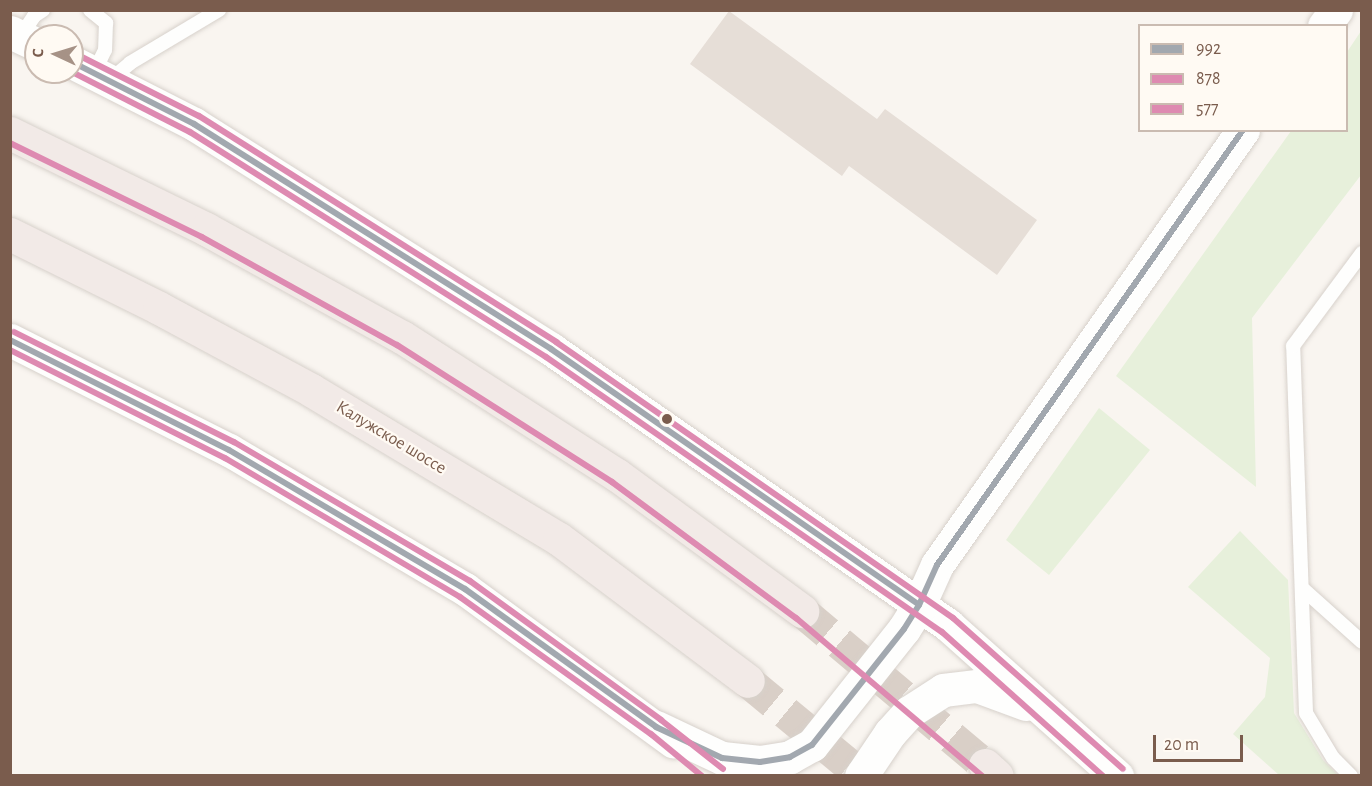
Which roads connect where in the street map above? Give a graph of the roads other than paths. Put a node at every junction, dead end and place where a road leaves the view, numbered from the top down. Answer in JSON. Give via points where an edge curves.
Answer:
{"nodes":[{"id":1,"x":43,"y":10,"type":"edge"},
{"id":2,"x":90,"y":10,"type":"edge"},
{"id":3,"x":219,"y":10,"type":"edge"},
{"id":4,"x":1335,"y":10,"type":"edge"},
{"id":5,"x":109,"y":17,"type":"edge"},
{"id":6,"x":1325,"y":24,"type":"edge"},
{"id":7,"x":22,"y":38,"type":"edge"},
{"id":8,"x":92,"y":72,"type":"edge"},
{"id":9,"x":1242,"y":132,"type":"edge"},
{"id":10,"x":10,"y":133,"type":"edge"},
{"id":11,"x":10,"y":234,"type":"edge"},
{"id":12,"x":1362,"y":253,"type":"edge"},
{"id":13,"x":10,"y":340,"type":"edge"},
{"id":14,"x":1303,"y":590,"type":"junction"},
{"id":15,"x":919,"y":605,"type":"junction"},
{"id":16,"x":802,"y":611,"type":"tunnel mouth"},
{"id":17,"x":1362,"y":642,"type":"edge"},
{"id":18,"x":748,"y":681,"type":"tunnel mouth"},
{"id":19,"x":1047,"y":714,"type":"junction"},
{"id":20,"x":656,"y":727,"type":"junction"},
{"id":21,"x":717,"y":776,"type":"edge"},
{"id":22,"x":861,"y":776,"type":"edge"},
{"id":23,"x":1117,"y":776,"type":"edge"},
{"id":24,"x":1351,"y":776,"type":"edge"}],
"edges":[{"from":1,"to":7,"type":"lane","via":[[34,15]]},
{"from":2,"to":5,"type":"lane"},
{"from":3,"to":8,"type":"lane","via":[[130,63]]},
{"from":4,"to":6,"type":"main road"},
{"from":5,"to":8,"type":"lane","via":[[105,50]]},
{"from":8,"to":15,"type":"main road","via":[[194,124],[551,349]]},
{"from":9,"to":15,"type":"main road","via":[[937,565]]},
{"from":10,"to":16,"type":"highway","via":[[206,229],[402,337],[617,475]]},
{"from":11,"to":18,"type":"highway","name":"Калужское шоссе","via":[[311,390],[559,539]]},
{"from":12,"to":14,"type":"lane","via":[[1293,346]]},
{"from":13,"to":20,"type":"main road","via":[[229,450],[455,583]]},
{"from":14,"to":17,"type":"lane"},
{"from":14,"to":24,"type":"lane","via":[[1306,713],[1333,758]]},
{"from":15,"to":19,"type":"main road","via":[[948,625]]},
{"from":15,"to":20,"type":"main road","via":[[812,745],[790,758],[760,762],[722,758]]},
{"from":19,"to":22,"type":"main road","via":[[976,686],[943,690],[909,712]]},
{"from":19,"to":23,"type":"main road"},
{"from":20,"to":21,"type":"main road"}]}
